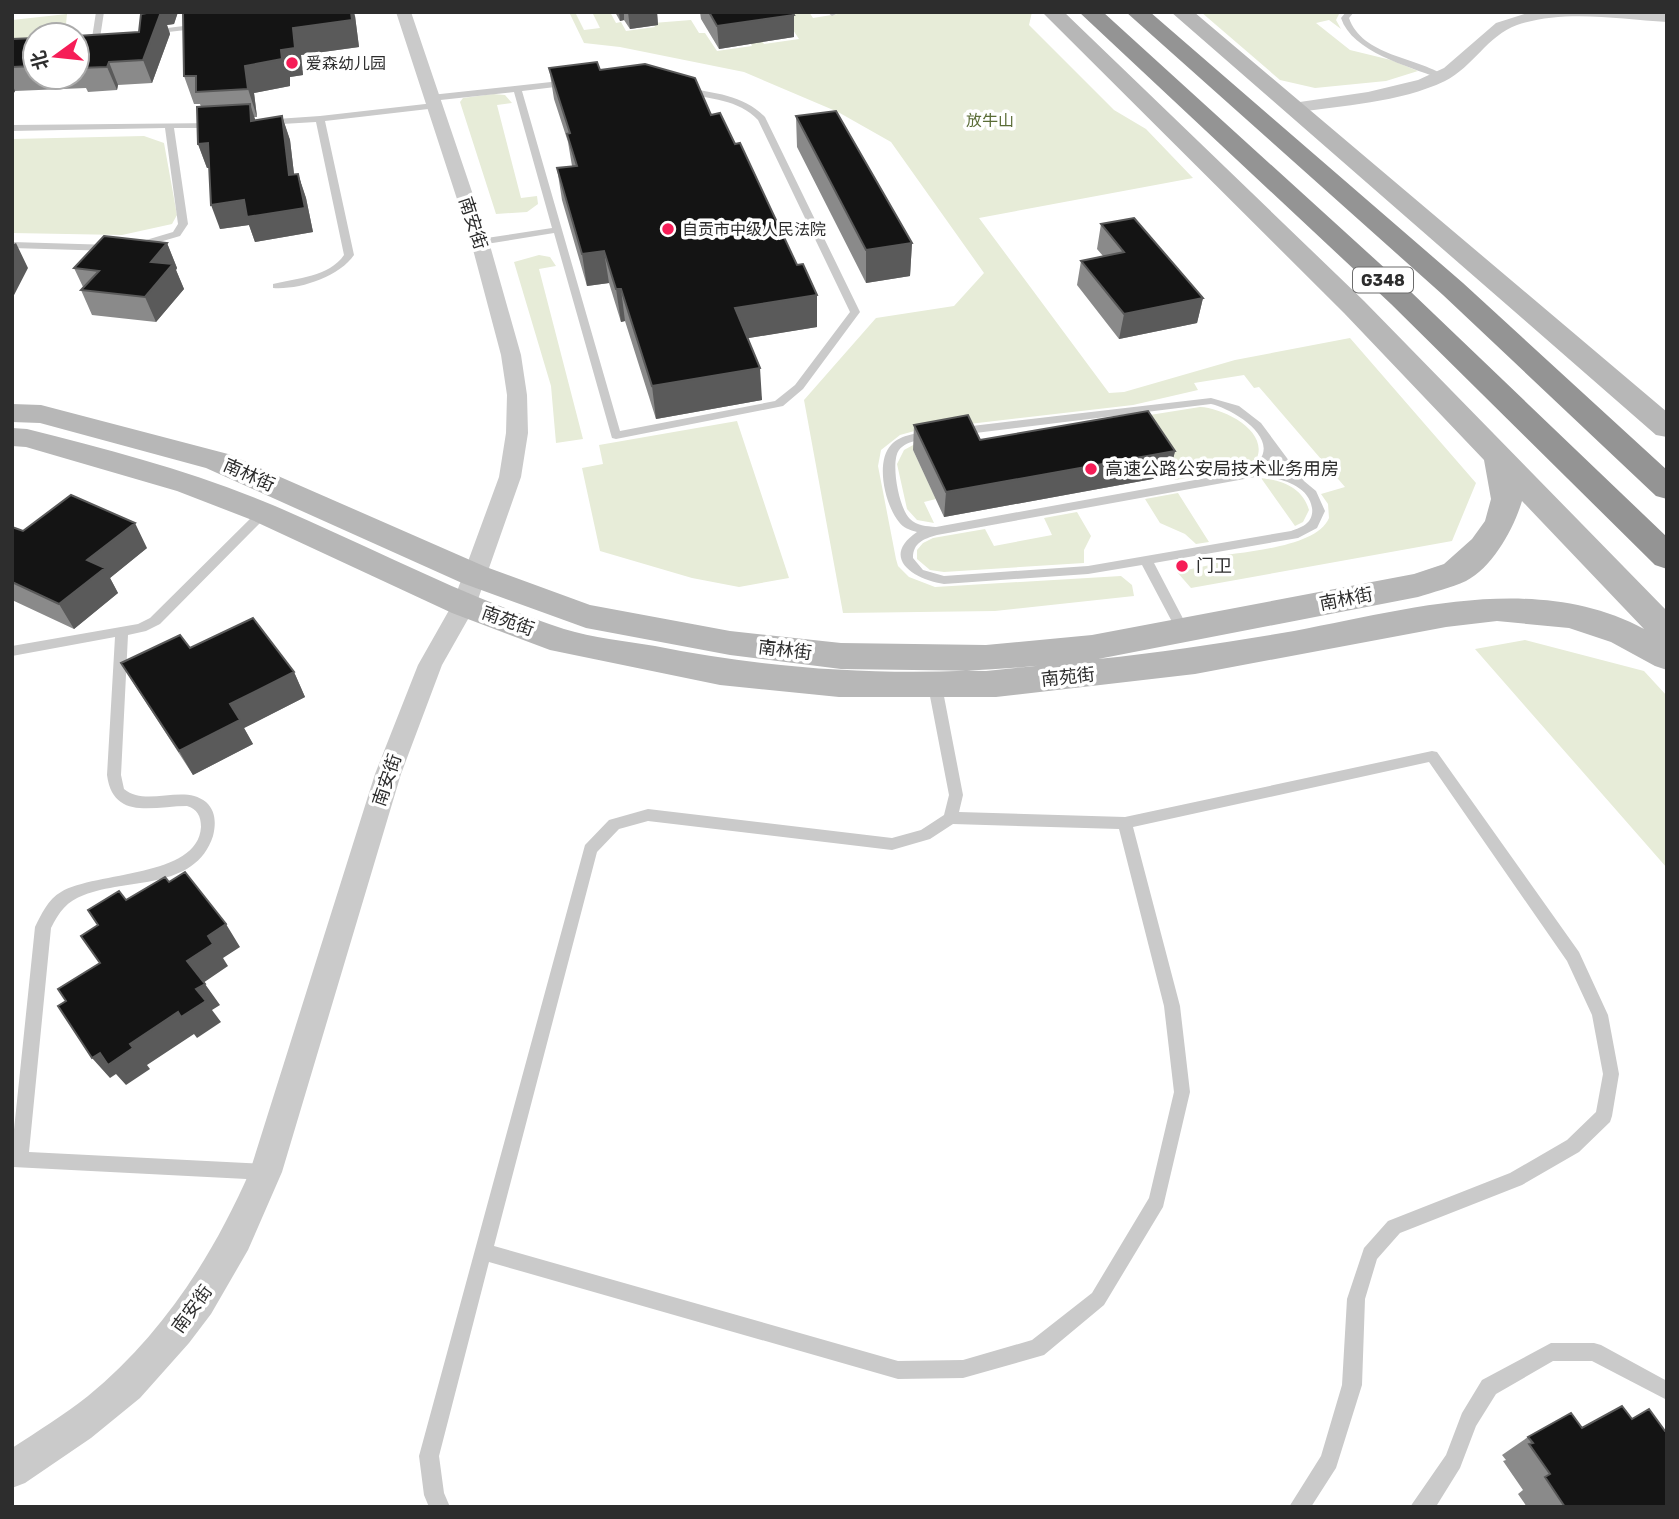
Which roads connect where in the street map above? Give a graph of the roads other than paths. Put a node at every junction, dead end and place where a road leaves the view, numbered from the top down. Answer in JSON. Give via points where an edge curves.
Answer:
{"nodes":[{"id":1,"x":100,"y":12,"type":"edge"},
{"id":2,"x":402,"y":12,"type":"edge"},
{"id":3,"x":1052,"y":12,"type":"edge"},
{"id":4,"x":1072,"y":12,"type":"edge"},
{"id":5,"x":1090,"y":12,"type":"edge"},
{"id":6,"x":1137,"y":12,"type":"edge"},
{"id":7,"x":1153,"y":12,"type":"edge"},
{"id":8,"x":1181,"y":12,"type":"edge"},
{"id":9,"x":1350,"y":12,"type":"edge"},
{"id":10,"x":1646,"y":14,"type":"edge"},
{"id":11,"x":1667,"y":17,"type":"edge"},
{"id":12,"x":207,"y":25,"type":"edge"},
{"id":13,"x":143,"y":33,"type":"edge"},
{"id":14,"x":108,"y":37,"type":"edge"},
{"id":15,"x":96,"y":38,"type":"junction"},
{"id":16,"x":91,"y":43,"type":"edge"},
{"id":17,"x":1193,"y":62,"type":"junction"},
{"id":18,"x":1441,"y":76,"type":"junction"},
{"id":19,"x":586,"y":81,"type":"edge"},
{"id":20,"x":1122,"y":81,"type":"junction"},
{"id":21,"x":517,"y":87,"type":"junction"},
{"id":22,"x":668,"y":87,"type":"edge"},
{"id":23,"x":433,"y":102,"type":"junction"},
{"id":24,"x":1293,"y":108,"type":"junction"},
{"id":25,"x":320,"y":119,"type":"junction"},
{"id":26,"x":251,"y":123,"type":"edge"},
{"id":27,"x":224,"y":124,"type":"edge"},
{"id":28,"x":12,"y":128,"type":"edge"},
{"id":29,"x":169,"y":128,"type":"junction"},
{"id":30,"x":557,"y":230,"type":"junction"},
{"id":31,"x":481,"y":242,"type":"junction"},
{"id":32,"x":12,"y":246,"type":"edge"},
{"id":33,"x":131,"y":246,"type":"edge"},
{"id":34,"x":118,"y":248,"type":"edge"},
{"id":35,"x":277,"y":286,"type":"dead end"},
{"id":36,"x":12,"y":413,"type":"edge"},
{"id":37,"x":1667,"y":428,"type":"edge"},
{"id":38,"x":12,"y":437,"type":"edge"},
{"id":39,"x":1265,"y":439,"type":"junction"},
{"id":40,"x":1499,"y":458,"type":"junction"},
{"id":41,"x":1244,"y":474,"type":"junction"},
{"id":42,"x":1667,"y":488,"type":"edge"},
{"id":43,"x":1312,"y":495,"type":"junction"},
{"id":44,"x":897,"y":512,"type":"junction"},
{"id":45,"x":263,"y":513,"type":"junction"},
{"id":46,"x":936,"y":531,"type":"junction"},
{"id":47,"x":906,"y":557,"type":"junction"},
{"id":48,"x":1667,"y":557,"type":"edge"},
{"id":49,"x":1146,"y":560,"type":"junction"},
{"id":50,"x":469,"y":590,"type":"junction"},
{"id":51,"x":122,"y":632,"type":"junction"},
{"id":52,"x":1184,"y":632,"type":"junction"},
{"id":53,"x":1667,"y":632,"type":"edge"},
{"id":54,"x":12,"y":651,"type":"edge"},
{"id":55,"x":1667,"y":657,"type":"edge"},
{"id":56,"x":935,"y":686,"type":"junction"},
{"id":57,"x":951,"y":818,"type":"junction"},
{"id":58,"x":1125,"y":823,"type":"junction"},
{"id":59,"x":16,"y":1158,"type":"edge"},
{"id":60,"x":266,"y":1172,"type":"junction"},
{"id":61,"x":484,"y":1252,"type":"junction"},
{"id":62,"x":1667,"y":1391,"type":"edge"},
{"id":63,"x":12,"y":1470,"type":"edge"},
{"id":64,"x":440,"y":1507,"type":"edge"},
{"id":65,"x":1299,"y":1507,"type":"edge"},
{"id":66,"x":1420,"y":1507,"type":"edge"}],
"edges":[{"from":1,"to":15,"type":"lane"},
{"from":2,"to":23,"type":"street","name":"南安街"},
{"from":3,"to":20,"type":"main road"},
{"from":4,"to":20,"type":"main road"},
{"from":5,"to":48,"type":"highway","number":"G348","via":[[1401,298]]},
{"from":6,"to":17,"type":"highway","number":"G348"},
{"from":7,"to":17,"type":"main road"},
{"from":8,"to":24,"type":"main road"},
{"from":9,"to":18,"type":"lane","via":[[1346,26],[1375,49]]},
{"from":10,"to":11,"type":"street"},
{"from":10,"to":18,"type":"street","via":[[1566,13],[1524,18],[1494,30],[1458,66]]},
{"from":12,"to":13,"type":"lane"},
{"from":14,"to":15,"type":"lane"},
{"from":15,"to":16,"type":"lane"},
{"from":17,"to":42,"type":"highway","number":"G348","via":[[1453,289]]},
{"from":18,"to":24,"type":"street"},
{"from":19,"to":21,"type":"lane"},
{"from":20,"to":40,"type":"main road","via":[[1354,307]]},
{"from":21,"to":23,"type":"lane"},
{"from":21,"to":30,"type":"lane"},
{"from":22,"to":30,"type":"lane","via":[[756,110],[853,302],[854,316],[799,387],[768,408],[616,435]]},
{"from":23,"to":25,"type":"lane"},
{"from":23,"to":31,"type":"street","name":"南安街"},
{"from":24,"to":37,"type":"main road"},
{"from":25,"to":26,"type":"lane"},
{"from":25,"to":35,"type":"lane","via":[[349,256],[336,270]]},
{"from":27,"to":29,"type":"lane"},
{"from":28,"to":29,"type":"lane"},
{"from":29,"to":33,"type":"lane","via":[[183,224],[177,234]]},
{"from":30,"to":31,"type":"lane"},
{"from":31,"to":50,"type":"street","name":"南安街","via":[[511,355],[517,420],[510,477]]},
{"from":32,"to":34,"type":"lane"},
{"from":36,"to":50,"type":"main road","name":"南林街","via":[[41,414],[217,461]]},
{"from":38,"to":45,"type":"main road","name":"南林街","via":[[188,484]]},
{"from":39,"to":41,"type":"lane","via":[[1268,459]]},
{"from":39,"to":43,"type":"lane"},
{"from":39,"to":44,"type":"lane","via":[[1237,409],[1203,401],[917,437],[899,444],[889,456]]},
{"from":40,"to":52,"type":"main road","name":"南林街","via":[[1507,499],[1500,523],[1456,572],[1418,585]]},
{"from":40,"to":53,"type":"main road"},
{"from":41,"to":43,"type":"lane","via":[[1286,476]]},
{"from":41,"to":46,"type":"lane"},
{"from":43,"to":49,"type":"lane","via":[[1318,516],[1298,534]]},
{"from":44,"to":46,"type":"lane","via":[[914,527]]},
{"from":44,"to":47,"type":"lane"},
{"from":45,"to":50,"type":"main road","name":"南林街"},
{"from":45,"to":51,"type":"lane","via":[[155,621]]},
{"from":46,"to":47,"type":"lane","via":[[915,538]]},
{"from":47,"to":49,"type":"lane","via":[[914,570],[937,580],[1088,570]]},
{"from":49,"to":52,"type":"lane"},
{"from":50,"to":52,"type":"main road","name":"南林街","via":[[730,643],[841,656],[986,658],[1091,648]]},
{"from":50,"to":56,"type":"main road","name":"南苑街","via":[[562,641],[720,672],[839,684]]},
{"from":50,"to":60,"type":"street","name":"南安街","via":[[430,665],[388,774]]},
{"from":51,"to":54,"type":"lane"},
{"from":51,"to":59,"type":"lane","via":[[116,786],[130,802],[189,801],[200,806],[207,815],[208,829],[198,852],[184,864],[89,887],[66,896],[52,911],[43,927]]},
{"from":55,"to":56,"type":"main road","name":"南苑街","via":[[1623,633],[1570,615],[1497,609],[1195,661],[996,684]]},
{"from":56,"to":57,"type":"lane","via":[[956,795]]},
{"from":57,"to":58,"type":"lane"},
{"from":57,"to":61,"type":"lane","via":[[925,835],[892,844],[648,815],[614,824],[590,849]]},
{"from":58,"to":61,"type":"lane","via":[[1172,1006],[1182,1092],[1157,1201],[1098,1299],[1037,1348],[963,1369],[898,1370]]},
{"from":58,"to":65,"type":"lane","via":[[1432,755],[1573,957],[1600,1015],[1611,1074],[1604,1116],[1573,1146],[1516,1179],[1394,1227],[1370,1254],[1356,1299],[1352,1385],[1329,1461]]},
{"from":59,"to":60,"type":"lane"},
{"from":60,"to":63,"type":"street","name":"南安街","via":[[248,1216],[201,1300],[156,1357],[100,1408]]},
{"from":61,"to":64,"type":"lane","via":[[429,1456]]},
{"from":62,"to":66,"type":"lane","via":[[1594,1352],[1551,1352],[1489,1387],[1468,1420],[1453,1461]]}]}
